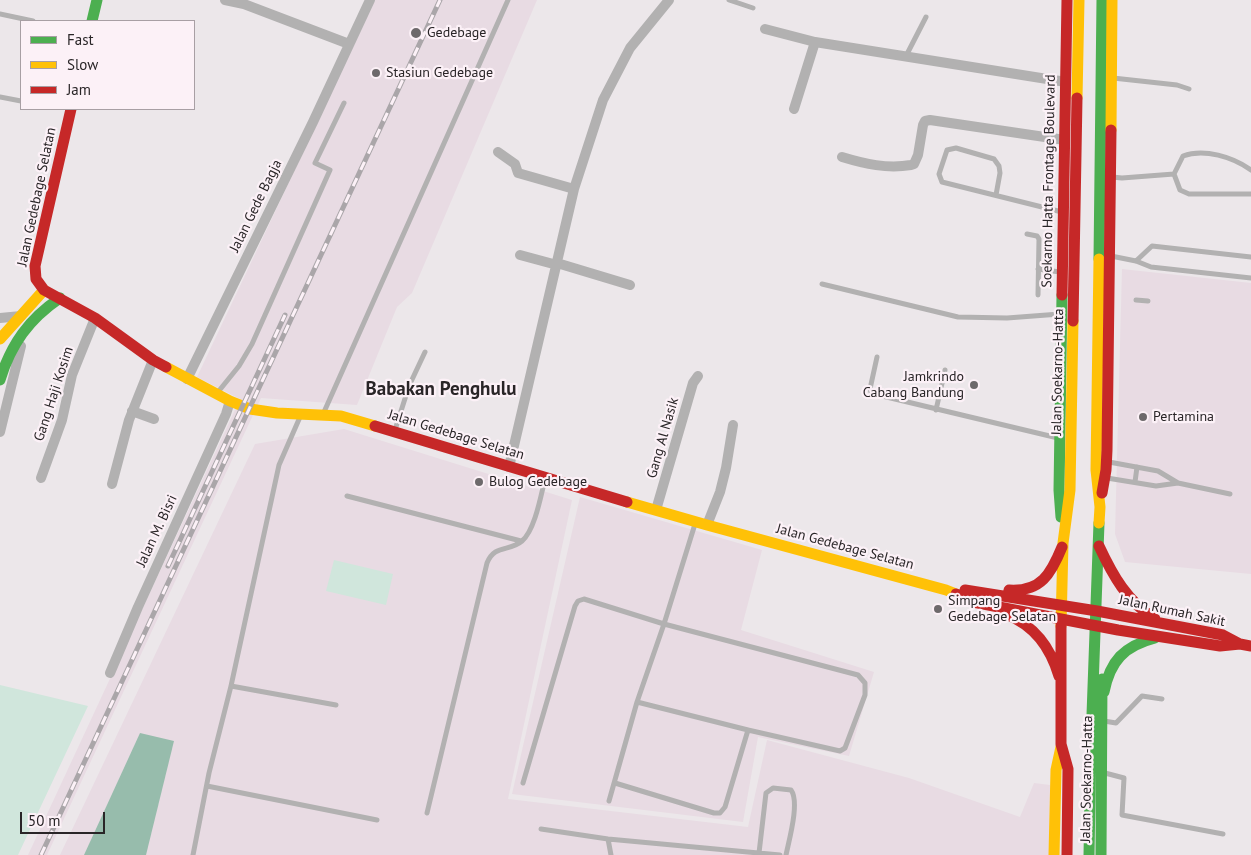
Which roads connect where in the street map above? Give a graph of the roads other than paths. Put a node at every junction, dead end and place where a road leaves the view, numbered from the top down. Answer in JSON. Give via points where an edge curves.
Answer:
{"nodes":[{"id":1,"x":97,"y":0,"type":"edge"},
{"id":2,"x":225,"y":0,"type":"edge"},
{"id":3,"x":370,"y":0,"type":"edge"},
{"id":4,"x":508,"y":0,"type":"edge"},
{"id":5,"x":669,"y":0,"type":"edge"},
{"id":6,"x":729,"y":0,"type":"edge"},
{"id":7,"x":1067,"y":0,"type":"edge"},
{"id":8,"x":1079,"y":0,"type":"edge"},
{"id":9,"x":1102,"y":0,"type":"edge"},
{"id":10,"x":1112,"y":0,"type":"edge"},
{"id":11,"x":753,"y":8,"type":"dead end"},
{"id":12,"x":0,"y":14,"type":"edge"},
{"id":13,"x":926,"y":17,"type":"dead end"},
{"id":14,"x":28,"y":20,"type":"edge"},
{"id":15,"x":92,"y":20,"type":"edge"},
{"id":16,"x":1102,"y":26,"type":"junction"},
{"id":17,"x":765,"y":28,"type":"dead end"},
{"id":18,"x":1078,"y":30,"type":"junction"},
{"id":19,"x":815,"y":42,"type":"junction"},
{"id":20,"x":349,"y":44,"type":"junction"},
{"id":21,"x":1112,"y":47,"type":"junction"},
{"id":22,"x":1066,"y":49,"type":"junction"},
{"id":23,"x":906,"y":56,"type":"junction"},
{"id":24,"x":1111,"y":78,"type":"junction"},
{"id":25,"x":1066,"y":82,"type":"junction"},
{"id":26,"x":1189,"y":89,"type":"dead end"},
{"id":27,"x":0,"y":97,"type":"edge"},
{"id":28,"x":20,"y":101,"type":"edge"},
{"id":29,"x":344,"y":103,"type":"dead end"},
{"id":30,"x":794,"y":109,"type":"dead end"},
{"id":31,"x":68,"y":110,"type":"edge"},
{"id":32,"x":1065,"y":140,"type":"junction"},
{"id":33,"x":498,"y":152,"type":"dead end"},
{"id":34,"x":842,"y":157,"type":"dead end"},
{"id":35,"x":1251,"y":170,"type":"edge"},
{"id":36,"x":1174,"y":174,"type":"junction"},
{"id":37,"x":1110,"y":177,"type":"junction"},
{"id":38,"x":574,"y":189,"type":"junction"},
{"id":39,"x":1251,"y":194,"type":"edge"},
{"id":40,"x":996,"y":195,"type":"junction"},
{"id":41,"x":1064,"y":212,"type":"junction"},
{"id":42,"x":1027,"y":234,"type":"dead end"},
{"id":43,"x":520,"y":255,"type":"dead end"},
{"id":44,"x":1110,"y":256,"type":"junction"},
{"id":45,"x":1251,"y":257,"type":"edge"},
{"id":46,"x":1136,"y":261,"type":"junction"},
{"id":47,"x":557,"y":264,"type":"junction"},
{"id":48,"x":1038,"y":269,"type":"junction"},
{"id":49,"x":1063,"y":272,"type":"junction"},
{"id":50,"x":1251,"y":278,"type":"edge"},
{"id":51,"x":822,"y":284,"type":"dead end"},
{"id":52,"x":630,"y":285,"type":"dead end"},
{"id":53,"x":44,"y":290,"type":"junction"},
{"id":54,"x":1038,"y":295,"type":"dead end"},
{"id":55,"x":60,"y":298,"type":"junction"},
{"id":56,"x":1136,"y":300,"type":"dead end"},
{"id":57,"x":1148,"y":300,"type":"dead end"},
{"id":58,"x":1062,"y":314,"type":"junction"},
{"id":59,"x":21,"y":316,"type":"junction"},
{"id":60,"x":0,"y":318,"type":"edge"},
{"id":61,"x":95,"y":318,"type":"junction"},
{"id":62,"x":0,"y":339,"type":"edge"},
{"id":63,"x":21,"y":346,"type":"dead end"},
{"id":64,"x":425,"y":352,"type":"dead end"},
{"id":65,"x":877,"y":357,"type":"dead end"},
{"id":66,"x":153,"y":360,"type":"junction"},
{"id":67,"x":945,"y":370,"type":"dead end"},
{"id":68,"x":698,"y":376,"type":"dead end"},
{"id":69,"x":0,"y":380,"type":"edge"},
{"id":70,"x":187,"y":380,"type":"junction"},
{"id":71,"x":216,"y":394,"type":"junction"},
{"id":72,"x":230,"y":401,"type":"junction"},
{"id":73,"x":936,"y":410,"type":"junction"},
{"id":74,"x":132,"y":411,"type":"junction"},
{"id":75,"x":322,"y":415,"type":"junction"},
{"id":76,"x":2,"y":416,"type":"edge"},
{"id":77,"x":154,"y":419,"type":"dead end"},
{"id":78,"x":299,"y":419,"type":"junction"},
{"id":79,"x":733,"y":425,"type":"dead end"},
{"id":80,"x":0,"y":432,"type":"edge"},
{"id":81,"x":394,"y":433,"type":"junction"},
{"id":82,"x":1060,"y":438,"type":"junction"},
{"id":83,"x":1106,"y":462,"type":"junction"},
{"id":84,"x":509,"y":467,"type":"junction"},
{"id":85,"x":1137,"y":467,"type":"junction"},
{"id":86,"x":545,"y":477,"type":"junction"},
{"id":87,"x":40,"y":478,"type":"dead end"},
{"id":88,"x":1105,"y":478,"type":"junction"},
{"id":89,"x":1135,"y":482,"type":"junction"},
{"id":90,"x":1178,"y":483,"type":"junction"},
{"id":91,"x":112,"y":484,"type":"dead end"},
{"id":92,"x":1230,"y":494,"type":"dead end"},
{"id":93,"x":347,"y":496,"type":"dead end"},
{"id":94,"x":1100,"y":507,"type":"junction"},
{"id":95,"x":656,"y":510,"type":"junction"},
{"id":96,"x":696,"y":521,"type":"junction"},
{"id":97,"x":707,"y":525,"type":"junction"},
{"id":98,"x":522,"y":541,"type":"junction"},
{"id":99,"x":1063,"y":543,"type":"junction"},
{"id":100,"x":1099,"y":546,"type":"junction"},
{"id":101,"x":946,"y":590,"type":"junction"},
{"id":102,"x":967,"y":590,"type":"junction"},
{"id":103,"x":973,"y":602,"type":"junction"},
{"id":104,"x":1062,"y":605,"type":"junction"},
{"id":105,"x":1097,"y":611,"type":"junction"},
{"id":106,"x":1061,"y":619,"type":"junction"},
{"id":107,"x":664,"y":624,"type":"junction"},
{"id":108,"x":1096,"y":626,"type":"junction"},
{"id":109,"x":1178,"y":627,"type":"junction"},
{"id":110,"x":1165,"y":637,"type":"junction"},
{"id":111,"x":1095,"y":645,"type":"junction"},
{"id":112,"x":1246,"y":645,"type":"edge"},
{"id":113,"x":110,"y":673,"type":"dead end"},
{"id":114,"x":232,"y":686,"type":"junction"},
{"id":115,"x":1061,"y":686,"type":"junction"},
{"id":116,"x":1104,"y":692,"type":"junction"},
{"id":117,"x":1162,"y":699,"type":"dead end"},
{"id":118,"x":638,"y":702,"type":"junction"},
{"id":119,"x":336,"y":705,"type":"dead end"},
{"id":120,"x":1103,"y":721,"type":"junction"},
{"id":121,"x":748,"y":730,"type":"junction"},
{"id":122,"x":1061,"y":744,"type":"junction"},
{"id":123,"x":1102,"y":772,"type":"junction"},
{"id":124,"x":523,"y":783,"type":"dead end"},
{"id":125,"x":615,"y":784,"type":"junction"},
{"id":126,"x":207,"y":786,"type":"junction"},
{"id":127,"x":609,"y":801,"type":"dead end"},
{"id":128,"x":427,"y":813,"type":"dead end"},
{"id":129,"x":377,"y":820,"type":"dead end"},
{"id":130,"x":541,"y":829,"type":"dead end"},
{"id":131,"x":1223,"y":834,"type":"dead end"},
{"id":132,"x":608,"y":839,"type":"junction"},
{"id":133,"x":759,"y":853,"type":"junction"},
{"id":134,"x":193,"y":855,"type":"edge"},
{"id":135,"x":611,"y":855,"type":"edge"},
{"id":136,"x":780,"y":855,"type":"edge"},
{"id":137,"x":786,"y":855,"type":"edge"},
{"id":138,"x":1054,"y":855,"type":"edge"},
{"id":139,"x":1067,"y":855,"type":"edge"},
{"id":140,"x":1089,"y":855,"type":"edge"},
{"id":141,"x":1101,"y":855,"type":"edge"}],
"edges":[{"from":1,"to":15,"type":"main road"},
{"from":2,"to":20,"type":"street","via":[[244,4]]},
{"from":3,"to":20,"type":"street","name":"Jalan Gede Bagja"},
{"from":4,"to":75,"type":"lane"},
{"from":5,"to":38,"type":"street","via":[[630,48],[603,100]]},
{"from":6,"to":11,"type":"lane"},
{"from":7,"to":22,"type":"main road","name":"Soekarno Hatta Frontage Boulevard"},
{"from":8,"to":18,"type":"main road","name":"Jalan Soekarno-Hatta"},
{"from":9,"to":16,"type":"main road","name":"Jalan Soekarno-Hatta"},
{"from":10,"to":21,"type":"main road"},
{"from":12,"to":14,"type":"lane"},
{"from":13,"to":23,"type":"lane"},
{"from":16,"to":21,"type":"main road"},
{"from":16,"to":94,"type":"main road","name":"Jalan Soekarno-Hatta","via":[[1096,470]]},
{"from":17,"to":19,"type":"street"},
{"from":18,"to":22,"type":"main road"},
{"from":18,"to":99,"type":"main road","name":"Jalan Soekarno-Hatta","via":[[1070,490]]},
{"from":19,"to":23,"type":"street"},
{"from":19,"to":30,"type":"street"},
{"from":20,"to":70,"type":"street","name":"Jalan Gede Bagja"},
{"from":21,"to":24,"type":"main road"},
{"from":22,"to":25,"type":"main road","name":"Soekarno Hatta Frontage Boulevard"},
{"from":23,"to":25,"type":"street"},
{"from":24,"to":26,"type":"lane"},
{"from":24,"to":37,"type":"main road"},
{"from":25,"to":32,"type":"main road","name":"Soekarno Hatta Frontage Boulevard"},
{"from":27,"to":28,"type":"lane"},
{"from":29,"to":71,"type":"lane","via":[[315,163],[330,170],[252,344]]},
{"from":31,"to":53,"type":"main road","name":"Jalan Gedebage Selatan","via":[[35,266],[36,279]]},
{"from":32,"to":34,"type":"street","via":[[925,120],[914,164],[882,166]]},
{"from":32,"to":41,"type":"main road","name":"Soekarno Hatta Frontage Boulevard"},
{"from":33,"to":38,"type":"street","via":[[515,164],[518,173]]},
{"from":35,"to":36,"type":"lane","via":[[1237,161],[1203,152],[1183,156]]},
{"from":36,"to":37,"type":"lane"},
{"from":36,"to":39,"type":"lane","via":[[1180,190],[1190,194]]},
{"from":37,"to":44,"type":"main road"},
{"from":38,"to":47,"type":"street"},
{"from":40,"to":40,"type":"lane","via":[[942,182],[939,174],[947,150],[956,148],[994,159],[1000,173]]},
{"from":40,"to":41,"type":"lane"},
{"from":41,"to":49,"type":"main road","name":"Soekarno Hatta Frontage Boulevard"},
{"from":42,"to":48,"type":"lane","via":[[1039,239]]},
{"from":43,"to":47,"type":"street"},
{"from":44,"to":46,"type":"lane"},
{"from":44,"to":83,"type":"main road"},
{"from":45,"to":46,"type":"lane","via":[[1152,246]]},
{"from":46,"to":50,"type":"lane","via":[[1151,267]]},
{"from":47,"to":52,"type":"street"},
{"from":47,"to":84,"type":"street"},
{"from":48,"to":49,"type":"lane"},
{"from":48,"to":54,"type":"lane"},
{"from":49,"to":58,"type":"main road","name":"Soekarno Hatta Frontage Boulevard"},
{"from":51,"to":58,"type":"lane","via":[[958,318]]},
{"from":53,"to":55,"type":"main road","name":"Jalan Gedebage Selatan"},
{"from":53,"to":59,"type":"main road"},
{"from":55,"to":61,"type":"main road","name":"Jalan Gedebage Selatan"},
{"from":55,"to":69,"type":"main road","via":[[19,335],[4,362]]},
{"from":56,"to":57,"type":"lane"},
{"from":58,"to":82,"type":"main road","name":"Soekarno Hatta Frontage Boulevard"},
{"from":59,"to":60,"type":"street"},
{"from":59,"to":62,"type":"main road"},
{"from":61,"to":66,"type":"main road","name":"Jalan Gedebage Selatan"},
{"from":61,"to":87,"type":"street","name":"Gang Haji Kosim","via":[[72,376],[62,420]]},
{"from":63,"to":76,"type":"street"},
{"from":64,"to":81,"type":"lane","via":[[409,386]]},
{"from":65,"to":73,"type":"lane","via":[[871,392]]},
{"from":66,"to":70,"type":"main road","name":"Jalan Gedebage Selatan"},
{"from":66,"to":74,"type":"street"},
{"from":67,"to":73,"type":"lane"},
{"from":68,"to":95,"type":"street","name":"Gang Al Nasik","via":[[693,383]]},
{"from":70,"to":71,"type":"main road","name":"Jalan Gedebage Selatan"},
{"from":71,"to":72,"type":"main road","name":"Jalan Gedebage Selatan"},
{"from":72,"to":78,"type":"main road","name":"Jalan Gedebage Selatan","via":[[250,409]]},
{"from":72,"to":113,"type":"street","name":"Jalan M. Bisri"},
{"from":73,"to":82,"type":"lane"},
{"from":74,"to":77,"type":"street"},
{"from":74,"to":91,"type":"street"},
{"from":75,"to":78,"type":"main road","name":"Jalan Gedebage Selatan"},
{"from":75,"to":81,"type":"main road","name":"Jalan Gedebage Selatan","via":[[355,419]]},
{"from":76,"to":80,"type":"street"},
{"from":78,"to":114,"type":"lane","via":[[279,465]]},
{"from":79,"to":97,"type":"street","via":[[722,484]]},
{"from":81,"to":84,"type":"main road","name":"Jalan Gedebage Selatan"},
{"from":82,"to":99,"type":"main road","name":"Soekarno Hatta Frontage Boulevard"},
{"from":83,"to":85,"type":"lane"},
{"from":83,"to":88,"type":"main road"},
{"from":84,"to":86,"type":"main road","name":"Jalan Gedebage Selatan"},
{"from":85,"to":89,"type":"lane"},
{"from":85,"to":90,"type":"lane","via":[[1158,471]]},
{"from":86,"to":95,"type":"main road","name":"Jalan Gedebage Selatan"},
{"from":86,"to":98,"type":"lane","via":[[529,532]]},
{"from":88,"to":89,"type":"lane"},
{"from":88,"to":94,"type":"main road"},
{"from":89,"to":90,"type":"lane","via":[[1156,486]]},
{"from":90,"to":92,"type":"lane"},
{"from":93,"to":98,"type":"lane"},
{"from":94,"to":100,"type":"main road","name":"Jalan Soekarno-Hatta"},
{"from":95,"to":96,"type":"main road","name":"Jalan Gedebage Selatan"},
{"from":96,"to":97,"type":"main road","name":"Jalan Gedebage Selatan"},
{"from":96,"to":107,"type":"lane"},
{"from":97,"to":101,"type":"main road","name":"Jalan Gedebage Selatan"},
{"from":98,"to":128,"type":"lane","via":[[495,551],[487,563]]},
{"from":99,"to":102,"type":"main road","via":[[1051,572],[1035,586],[1021,590]]},
{"from":99,"to":104,"type":"main road","name":"Jalan Soekarno-Hatta"},
{"from":100,"to":105,"type":"main road","name":"Jalan Soekarno-Hatta"},
{"from":100,"to":109,"type":"main road","via":[[1121,589],[1136,606],[1156,619]]},
{"from":101,"to":102,"type":"main road","name":"Jalan Gedebage Selatan"},
{"from":101,"to":103,"type":"main road","name":"Jalan Gedebage Selatan"},
{"from":102,"to":104,"type":"main road","name":"Jalan Gedebage Selatan"},
{"from":103,"to":106,"type":"main road","name":"Jalan Gedebage Selatan"},
{"from":103,"to":115,"type":"main road","via":[[1031,627],[1050,652]]},
{"from":104,"to":105,"type":"main road","name":"Jalan Rumah Sakit"},
{"from":104,"to":106,"type":"main road","name":"Jalan Soekarno-Hatta"},
{"from":105,"to":108,"type":"main road","name":"Jalan Soekarno-Hatta"},
{"from":105,"to":109,"type":"main road","name":"Jalan Rumah Sakit"},
{"from":106,"to":108,"type":"main road","name":"Jalan Rumah Sakit"},
{"from":106,"to":115,"type":"main road","name":"Jalan Soekarno-Hatta"},
{"from":107,"to":118,"type":"lane"},
{"from":107,"to":121,"type":"lane","via":[[858,675],[865,683],[865,695],[845,748],[840,751]]},
{"from":107,"to":124,"type":"lane","via":[[584,599],[578,601]]},
{"from":108,"to":110,"type":"main road","name":"Jalan Rumah Sakit"},
{"from":108,"to":111,"type":"main road","name":"Jalan Soekarno-Hatta"},
{"from":109,"to":112,"type":"main road","name":"Jalan Rumah Sakit","via":[[1222,635]]},
{"from":110,"to":112,"type":"main road","name":"Jalan Rumah Sakit","via":[[1220,646]]},
{"from":110,"to":116,"type":"main road","via":[[1140,642],[1125,651],[1108,674]]},
{"from":111,"to":116,"type":"main road","name":"Jalan Soekarno-Hatta"},
{"from":111,"to":140,"type":"main road","name":"Jalan Soekarno-Hatta"},
{"from":114,"to":119,"type":"lane"},
{"from":114,"to":126,"type":"lane"},
{"from":115,"to":122,"type":"main road","name":"Jalan Soekarno-Hatta"},
{"from":116,"to":120,"type":"main road","name":"Jalan Soekarno-Hatta"},
{"from":117,"to":120,"type":"lane","via":[[1142,696],[1116,722]]},
{"from":118,"to":121,"type":"lane"},
{"from":118,"to":125,"type":"lane"},
{"from":120,"to":123,"type":"main road","name":"Jalan Soekarno-Hatta"},
{"from":121,"to":125,"type":"lane","via":[[725,808],[720,812],[714,813]]},
{"from":122,"to":138,"type":"main road","name":"Jalan Soekarno-Hatta","via":[[1056,770]]},
{"from":122,"to":139,"type":"main road","name":"Jalan Soekarno-Hatta","via":[[1068,769]]},
{"from":123,"to":131,"type":"lane","via":[[1124,778],[1122,815]]},
{"from":123,"to":141,"type":"main road","name":"Jalan Soekarno-Hatta"},
{"from":125,"to":127,"type":"lane"},
{"from":126,"to":129,"type":"lane"},
{"from":126,"to":134,"type":"lane"},
{"from":130,"to":132,"type":"lane"},
{"from":132,"to":133,"type":"lane"},
{"from":132,"to":135,"type":"lane"},
{"from":133,"to":136,"type":"lane"},
{"from":133,"to":137,"type":"lane","via":[[766,793],[773,788],[791,790],[794,796]]}]}
